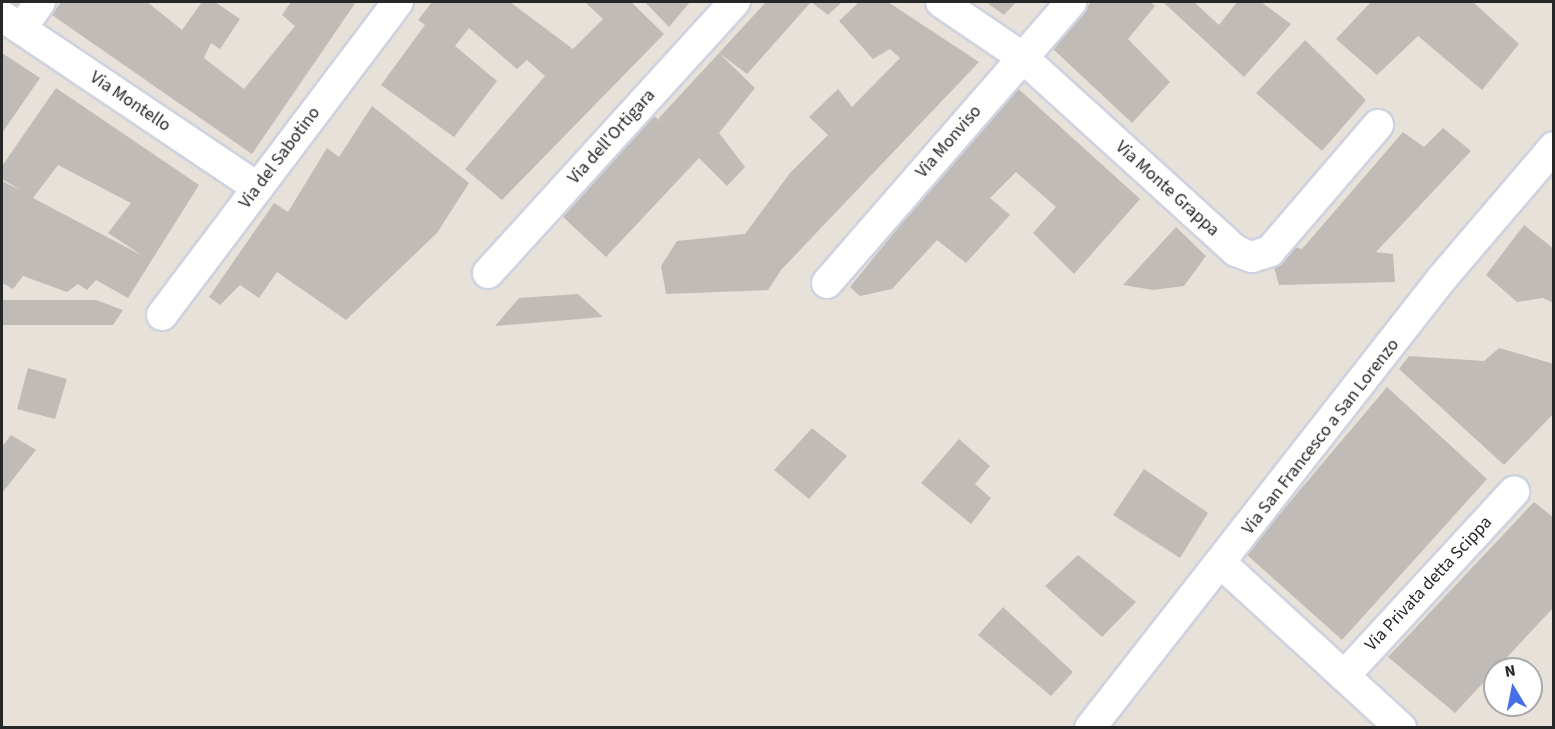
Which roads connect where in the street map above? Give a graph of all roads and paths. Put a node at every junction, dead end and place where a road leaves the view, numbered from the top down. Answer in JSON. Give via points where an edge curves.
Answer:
{"nodes":[{"id":1,"x":40,"y":2,"type":"edge"},
{"id":2,"x":399,"y":2,"type":"edge"},
{"id":3,"x":735,"y":2,"type":"edge"},
{"id":4,"x":941,"y":2,"type":"edge"},
{"id":5,"x":1071,"y":2,"type":"edge"},
{"id":6,"x":11,"y":22,"type":"edge"},
{"id":7,"x":1022,"y":57,"type":"junction"},
{"id":8,"x":1378,"y":125,"type":"dead end"},
{"id":9,"x":1554,"y":147,"type":"edge"},
{"id":10,"x":258,"y":188,"type":"junction"},
{"id":11,"x":488,"y":273,"type":"dead end"},
{"id":12,"x":827,"y":283,"type":"dead end"},
{"id":13,"x":162,"y":315,"type":"dead end"},
{"id":14,"x":1514,"y":492,"type":"dead end"},
{"id":15,"x":1222,"y":564,"type":"junction"},
{"id":16,"x":1344,"y":676,"type":"junction"},
{"id":17,"x":1090,"y":728,"type":"edge"},
{"id":18,"x":1401,"y":728,"type":"edge"}],
"edges":[{"from":1,"to":6,"type":"street"},
{"from":2,"to":10,"type":"street","name":"Via del Sabotino"},
{"from":3,"to":11,"type":"street","name":"Via dell'Ortigara"},
{"from":4,"to":7,"type":"street","name":"Via Monte Grappa"},
{"from":5,"to":7,"type":"street","name":"Via Monviso"},
{"from":6,"to":10,"type":"street","name":"Via Montello"},
{"from":7,"to":8,"type":"street","name":"Via Monte Grappa","via":[[1236,251],[1252,257],[1270,251]]},
{"from":7,"to":12,"type":"street","name":"Via Monviso"},
{"from":9,"to":15,"type":"street","name":"Via San Francesco a San Lorenzo","via":[[1443,276]]},
{"from":10,"to":13,"type":"street","name":"Via del Sabotino"},
{"from":14,"to":16,"type":"street","name":"Via Privata detta Scippa"},
{"from":15,"to":16,"type":"street"},
{"from":15,"to":17,"type":"street","name":"Via San Francesco a San Lorenzo"},
{"from":16,"to":18,"type":"street"}]}
